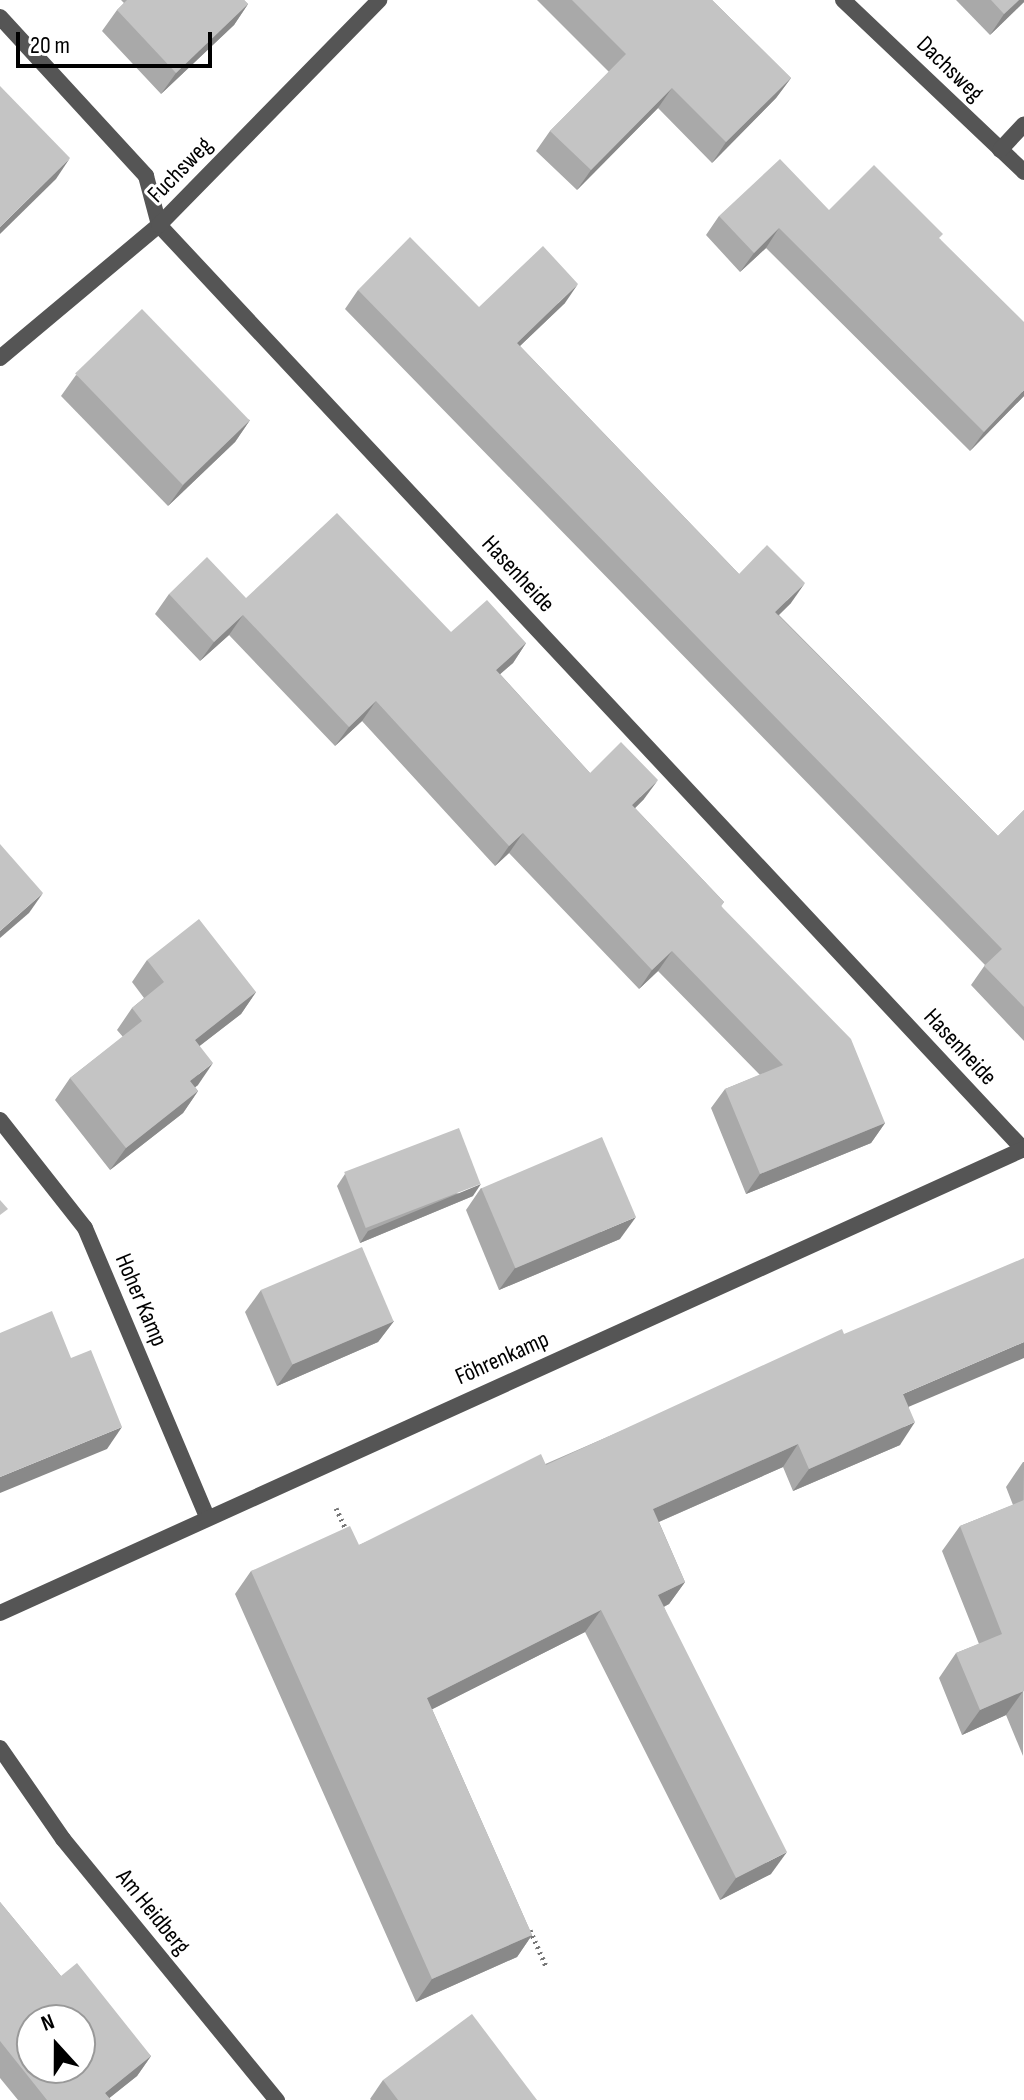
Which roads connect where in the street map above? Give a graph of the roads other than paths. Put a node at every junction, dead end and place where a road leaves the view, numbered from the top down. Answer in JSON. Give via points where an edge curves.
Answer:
{"nodes":[{"id":1,"x":379,"y":0,"type":"edge"},
{"id":2,"x":843,"y":0,"type":"edge"},
{"id":3,"x":0,"y":17,"type":"edge"},
{"id":4,"x":1024,"y":124,"type":"edge"},
{"id":5,"x":1000,"y":150,"type":"junction"},
{"id":6,"x":1024,"y":172,"type":"edge"},
{"id":7,"x":159,"y":225,"type":"junction"},
{"id":8,"x":0,"y":358,"type":"edge"},
{"id":9,"x":0,"y":1120,"type":"edge"},
{"id":10,"x":1024,"y":1150,"type":"edge"},
{"id":11,"x":207,"y":1517,"type":"junction"},
{"id":12,"x":0,"y":1613,"type":"edge"},
{"id":13,"x":0,"y":1748,"type":"edge"},
{"id":14,"x":277,"y":2100,"type":"edge"}],
"edges":[{"from":1,"to":7,"type":"street","name":"Fuchsweg"},
{"from":2,"to":5,"type":"street","name":"Dachsweg"},
{"from":3,"to":7,"type":"street","name":"Hasenheide","via":[[146,176]]},
{"from":4,"to":5,"type":"street"},
{"from":5,"to":6,"type":"street","name":"Dachsweg"},
{"from":7,"to":8,"type":"street","name":"Fuchsweg"},
{"from":7,"to":10,"type":"street","name":"Hasenheide"},
{"from":9,"to":11,"type":"street","name":"Hoher Kamp","via":[[85,1228]]},
{"from":10,"to":11,"type":"street","name":"Föhrenkamp"},
{"from":11,"to":12,"type":"street","name":"Föhrenkamp"},
{"from":13,"to":14,"type":"street","name":"Am Heidberg","via":[[63,1839]]}]}
